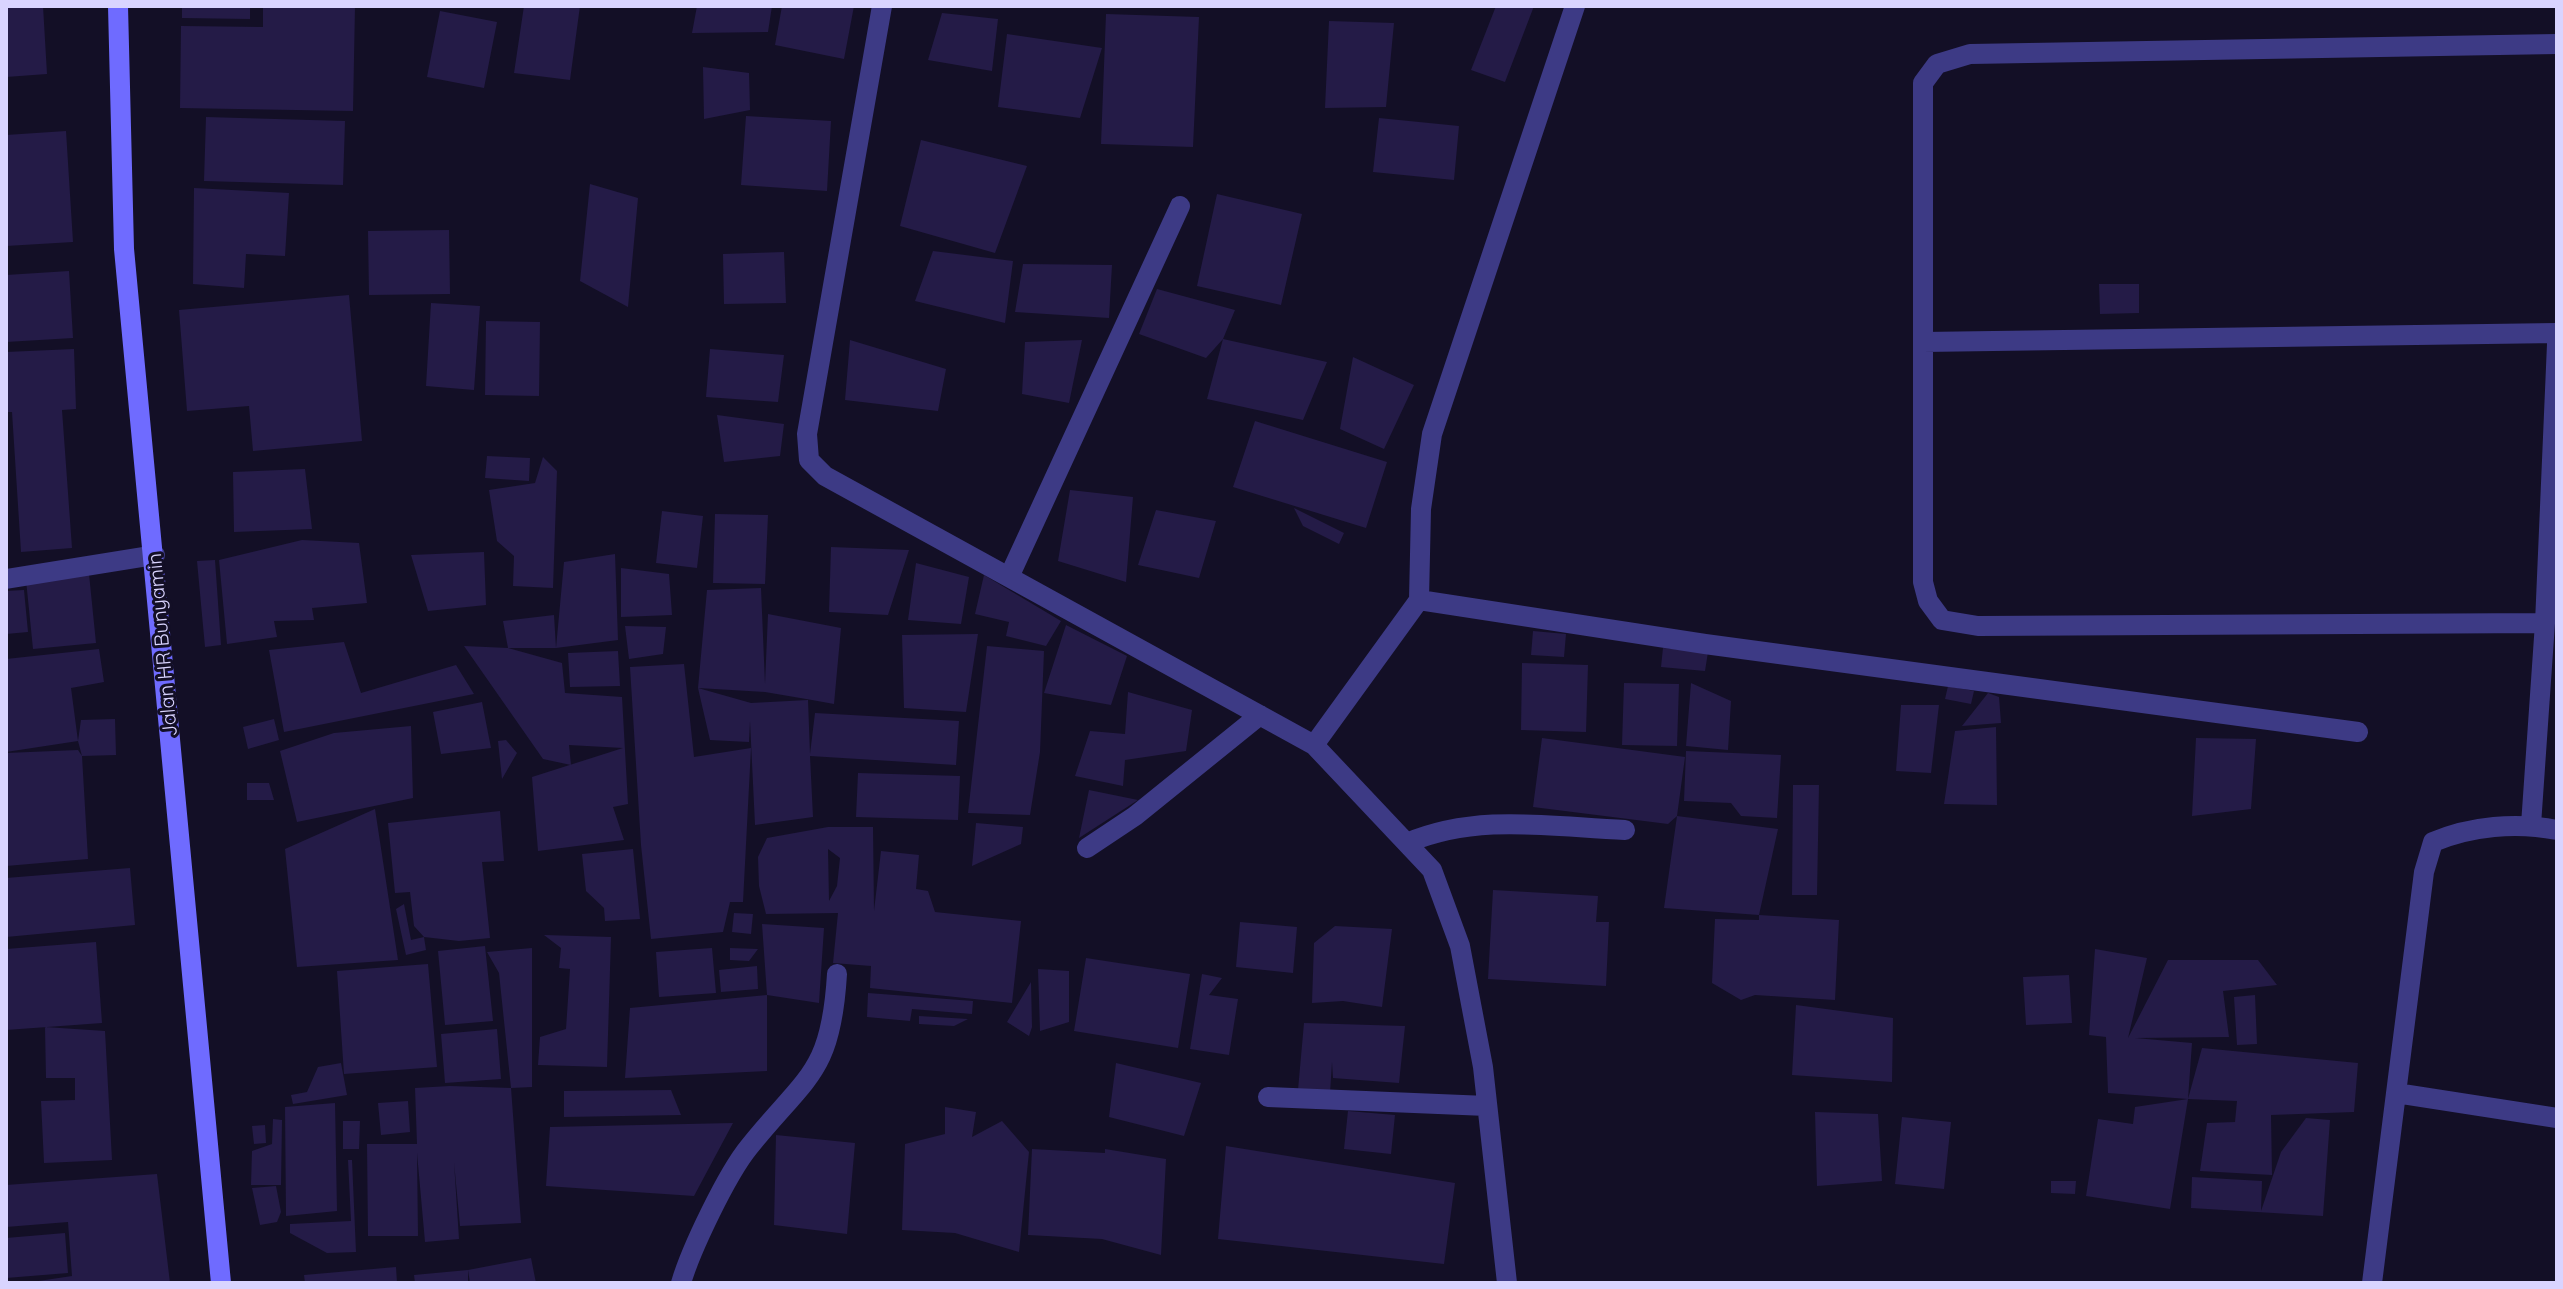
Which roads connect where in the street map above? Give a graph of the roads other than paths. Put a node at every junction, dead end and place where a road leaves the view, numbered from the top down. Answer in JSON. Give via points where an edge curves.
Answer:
{"nodes":[{"id":1,"x":118,"y":6,"type":"edge"},
{"id":2,"x":882,"y":6,"type":"edge"},
{"id":3,"x":1575,"y":6,"type":"edge"},
{"id":4,"x":2557,"y":44,"type":"edge"},
{"id":5,"x":1180,"y":206,"type":"dead end"},
{"id":6,"x":2557,"y":333,"type":"edge"},
{"id":7,"x":1923,"y":342,"type":"junction"},
{"id":8,"x":2557,"y":344,"type":"edge"},
{"id":9,"x":155,"y":555,"type":"junction"},
{"id":10,"x":1009,"y":577,"type":"junction"},
{"id":11,"x":6,"y":579,"type":"edge"},
{"id":12,"x":1419,"y":600,"type":"junction"},
{"id":13,"x":2545,"y":623,"type":"junction"},
{"id":14,"x":1260,"y":715,"type":"junction"},
{"id":15,"x":2358,"y":732,"type":"dead end"},
{"id":16,"x":1314,"y":745,"type":"junction"},
{"id":17,"x":2531,"y":825,"type":"junction"},
{"id":18,"x":1625,"y":830,"type":"dead end"},
{"id":19,"x":2557,"y":830,"type":"edge"},
{"id":20,"x":1407,"y":843,"type":"junction"},
{"id":21,"x":1087,"y":848,"type":"dead end"},
{"id":22,"x":837,"y":974,"type":"dead end"},
{"id":23,"x":2396,"y":1093,"type":"junction"},
{"id":24,"x":1268,"y":1097,"type":"dead end"},
{"id":25,"x":1487,"y":1106,"type":"junction"},
{"id":26,"x":2557,"y":1118,"type":"edge"},
{"id":27,"x":221,"y":1283,"type":"edge"},
{"id":28,"x":681,"y":1283,"type":"edge"},
{"id":29,"x":1507,"y":1283,"type":"edge"},
{"id":30,"x":2372,"y":1283,"type":"edge"}],
"edges":[{"from":1,"to":9,"type":"main road","name":"Jalan HR Bunyamin","via":[[124,249]]},
{"from":2,"to":10,"type":"street","via":[[807,434],[809,460],[825,476]]},
{"from":3,"to":12,"type":"street","via":[[1432,434],[1421,509]]},
{"from":4,"to":7,"type":"street","via":[[1970,54],[1937,64],[1923,83]]},
{"from":5,"to":10,"type":"street"},
{"from":6,"to":7,"type":"street"},
{"from":7,"to":13,"type":"street","via":[[1923,582],[1928,601],[1942,620],[1978,626]]},
{"from":8,"to":13,"type":"street"},
{"from":9,"to":11,"type":"street"},
{"from":9,"to":27,"type":"main road","name":"Jalan HR Bunyamin"},
{"from":10,"to":14,"type":"street"},
{"from":12,"to":15,"type":"street"},
{"from":12,"to":16,"type":"street"},
{"from":13,"to":17,"type":"street"},
{"from":14,"to":16,"type":"street"},
{"from":14,"to":21,"type":"street"},
{"from":16,"to":20,"type":"street"},
{"from":17,"to":19,"type":"street"},
{"from":17,"to":23,"type":"street","via":[[2459,831],[2433,842],[2424,872]]},
{"from":18,"to":20,"type":"street","via":[[1510,822],[1432,832]]},
{"from":20,"to":25,"type":"street","via":[[1432,870],[1460,946]]},
{"from":22,"to":28,"type":"street","via":[[835,1018],[821,1062],[747,1149],[690,1255]]},
{"from":23,"to":26,"type":"street"},
{"from":23,"to":30,"type":"street"},
{"from":24,"to":25,"type":"street"},
{"from":25,"to":29,"type":"street"}]}
